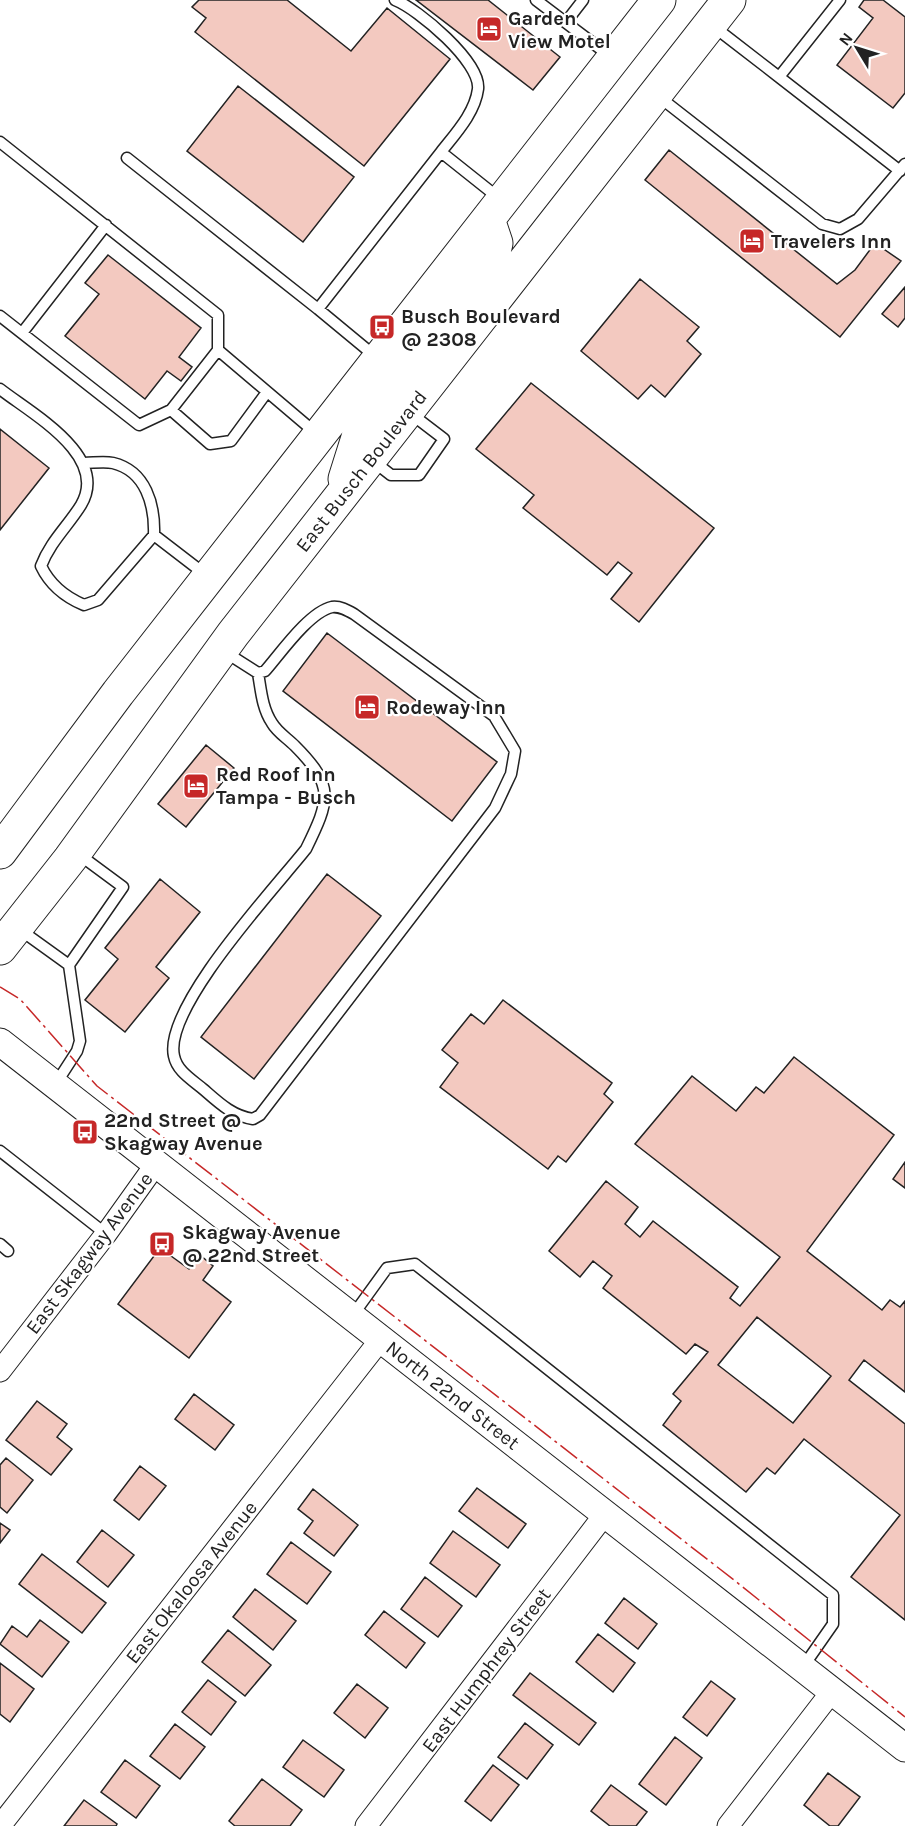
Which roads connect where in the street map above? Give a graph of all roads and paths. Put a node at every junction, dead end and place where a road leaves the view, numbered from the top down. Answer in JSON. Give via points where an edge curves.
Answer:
{"nodes":[{"id":1,"x":395,"y":0,"type":"edge"},
{"id":2,"x":536,"y":0,"type":"edge"},
{"id":3,"x":583,"y":0,"type":"edge"},
{"id":4,"x":658,"y":0,"type":"edge"},
{"id":5,"x":840,"y":0,"type":"edge"},
{"id":6,"x":720,"y":12,"type":"edge"},
{"id":7,"x":566,"y":22,"type":"junction"},
{"id":8,"x":614,"y":59,"type":"junction"},
{"id":9,"x":779,"y":77,"type":"junction"},
{"id":10,"x":656,"y":94,"type":"junction"},
{"id":11,"x":0,"y":142,"type":"edge"},
{"id":12,"x":441,"y":152,"type":"junction"},
{"id":13,"x":128,"y":158,"type":"dead end"},
{"id":14,"x":902,"y":167,"type":"edge"},
{"id":15,"x":496,"y":210,"type":"junction"},
{"id":16,"x":106,"y":225,"type":"junction"},
{"id":17,"x":318,"y":309,"type":"junction"},
{"id":18,"x":0,"y":316,"type":"edge"},
{"id":19,"x":22,"y":333,"type":"junction"},
{"id":20,"x":218,"y":350,"type":"junction"},
{"id":21,"x":379,"y":359,"type":"junction"},
{"id":22,"x":0,"y":389,"type":"edge"},
{"id":23,"x":267,"y":392,"type":"junction"},
{"id":24,"x":171,"y":410,"type":"junction"},
{"id":25,"x":408,"y":411,"type":"junction"},
{"id":26,"x":320,"y":436,"type":"junction"},
{"id":27,"x":370,"y":459,"type":"junction"},
{"id":28,"x":84,"y":463,"type":"junction"},
{"id":29,"x":338,"y":501,"type":"junction"},
{"id":30,"x":154,"y":535,"type":"junction"},
{"id":31,"x":209,"y":577,"type":"junction"},
{"id":32,"x":222,"y":650,"type":"junction"},
{"id":33,"x":258,"y":674,"type":"junction"},
{"id":34,"x":0,"y":852,"type":"edge"},
{"id":35,"x":75,"y":852,"type":"junction"},
{"id":36,"x":8,"y":937,"type":"edge"},
{"id":37,"x":69,"y":965,"type":"junction"},
{"id":38,"x":0,"y":1042,"type":"edge"},
{"id":39,"x":55,"y":1084,"type":"junction"},
{"id":40,"x":0,"y":1151,"type":"edge"},
{"id":41,"x":156,"y":1164,"type":"junction"},
{"id":42,"x":106,"y":1234,"type":"junction"},
{"id":43,"x":353,"y":1316,"type":"junction"},
{"id":44,"x":381,"y":1339,"type":"junction"},
{"id":45,"x":0,"y":1371,"type":"edge"},
{"id":46,"x":605,"y":1514,"type":"junction"},
{"id":47,"x":803,"y":1667,"type":"junction"},
{"id":48,"x":833,"y":1690,"type":"junction"},
{"id":49,"x":905,"y":1748,"type":"edge"},
{"id":50,"x":0,"y":1826,"type":"edge"},
{"id":51,"x":366,"y":1826,"type":"edge"},
{"id":52,"x":728,"y":1826,"type":"edge"}],
"edges":[{"from":1,"to":12,"type":"lane","via":[[456,47],[471,66],[478,87],[469,116]]},
{"from":2,"to":7,"type":"lane"},
{"from":3,"to":7,"type":"lane"},
{"from":4,"to":8,"type":"main road"},
{"from":5,"to":9,"type":"lane"},
{"from":6,"to":9,"type":"lane"},
{"from":6,"to":10,"type":"main road","name":"East Busch Boulevard"},
{"from":7,"to":8,"type":"lane"},
{"from":8,"to":15,"type":"main road"},
{"from":9,"to":14,"type":"lane"},
{"from":10,"to":14,"type":"lane","via":[[822,224],[840,229],[858,219]]},
{"from":10,"to":25,"type":"main road","name":"East Busch Boulevard"},
{"from":11,"to":16,"type":"lane"},
{"from":12,"to":15,"type":"lane"},
{"from":12,"to":17,"type":"lane"},
{"from":13,"to":17,"type":"lane"},
{"from":15,"to":21,"type":"main road"},
{"from":15,"to":29,"type":"main road","via":[[493,256],[362,425]]},
{"from":16,"to":19,"type":"lane"},
{"from":16,"to":20,"type":"lane","via":[[218,315]]},
{"from":17,"to":21,"type":"lane"},
{"from":18,"to":19,"type":"lane"},
{"from":19,"to":24,"type":"lane","via":[[139,425]]},
{"from":20,"to":23,"type":"lane"},
{"from":20,"to":24,"type":"lane"},
{"from":21,"to":26,"type":"main road"},
{"from":22,"to":28,"type":"lane","via":[[75,448]]},
{"from":23,"to":24,"type":"lane","via":[[231,441],[210,444]]},
{"from":23,"to":26,"type":"lane"},
{"from":25,"to":27,"type":"main road","name":"East Busch Boulevard"},
{"from":25,"to":27,"type":"lane","via":[[444,439],[419,475],[391,475]]},
{"from":26,"to":31,"type":"main road"},
{"from":27,"to":29,"type":"main road","name":"East Busch Boulevard"},
{"from":28,"to":30,"type":"lane","via":[[113,463],[148,489],[155,514]]},
{"from":28,"to":30,"type":"lane","via":[[88,483],[82,503],[47,550],[41,566],[47,579],[84,605],[98,600]]},
{"from":29,"to":32,"type":"main road","name":"East Busch Boulevard"},
{"from":30,"to":31,"type":"lane"},
{"from":31,"to":34,"type":"main road"},
{"from":32,"to":33,"type":"lane"},
{"from":32,"to":35,"type":"main road","name":"East Busch Boulevard"},
{"from":33,"to":33,"type":"lane","via":[[318,614],[341,607],[494,716],[515,751],[511,774],[495,808],[260,1115],[253,1119],[229,1111],[177,1067],[173,1053],[175,1030],[201,980],[306,849],[324,802],[324,780],[273,725],[264,708]]},
{"from":35,"to":36,"type":"main road","name":"East Busch Boulevard"},
{"from":35,"to":37,"type":"lane","via":[[123,887]]},
{"from":36,"to":37,"type":"lane"},
{"from":37,"to":39,"type":"lane","via":[[80,1041]]},
{"from":38,"to":39,"type":"street","name":"North 22nd Street"},
{"from":39,"to":41,"type":"street","name":"North 22nd Street"},
{"from":40,"to":42,"type":"lane"},
{"from":41,"to":42,"type":"street","name":"East Skagway Avenue"},
{"from":41,"to":43,"type":"street","name":"North 22nd Street"},
{"from":42,"to":45,"type":"street","name":"East Skagway Avenue"},
{"from":43,"to":44,"type":"street","name":"North 22nd Street"},
{"from":43,"to":47,"type":"lane","via":[[387,1268],[415,1264],[833,1595],[833,1624]]},
{"from":44,"to":46,"type":"street","name":"North 22nd Street"},
{"from":44,"to":50,"type":"street","name":"East Okaloosa Avenue"},
{"from":46,"to":47,"type":"street","name":"North 22nd Street"},
{"from":46,"to":51,"type":"street","name":"East Humphrey Street"},
{"from":47,"to":48,"type":"street","name":"North 22nd Street"},
{"from":48,"to":49,"type":"street","name":"North 22nd Street"},
{"from":48,"to":52,"type":"street"}]}
